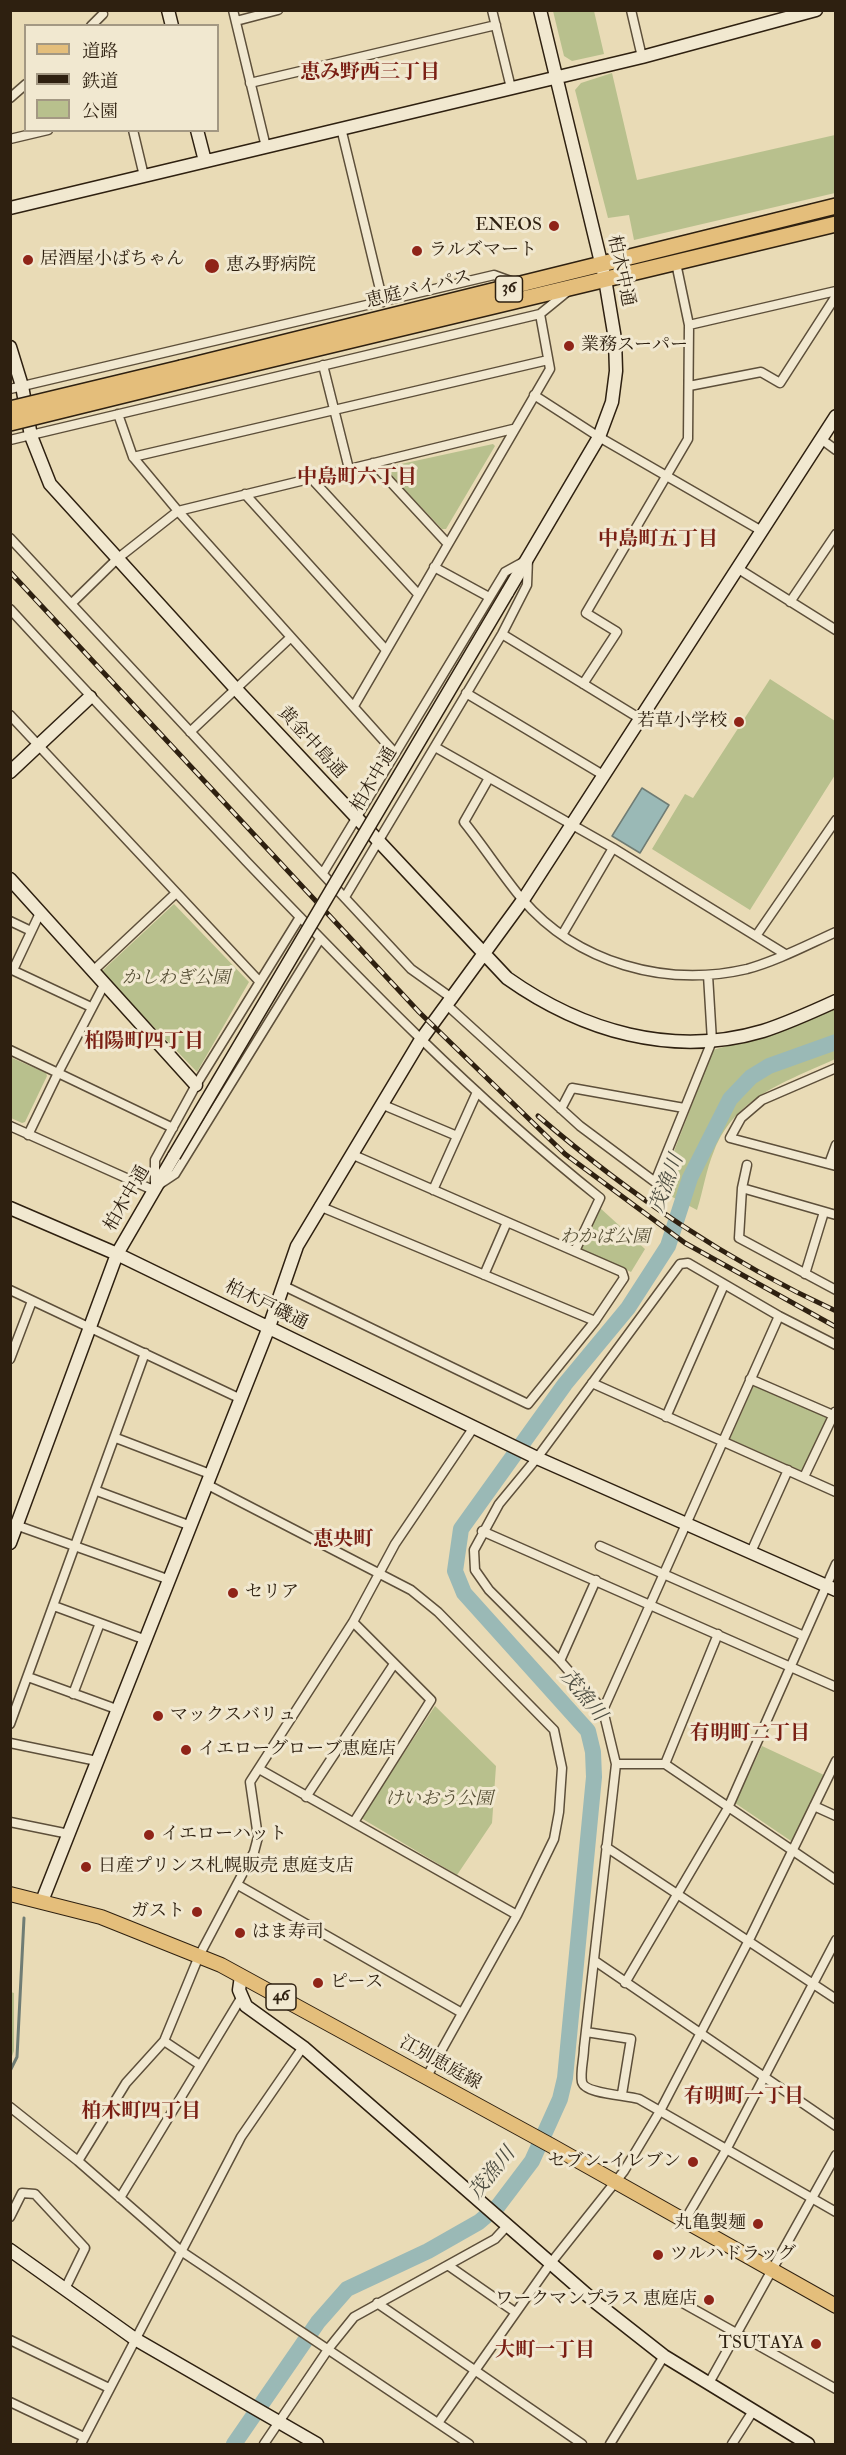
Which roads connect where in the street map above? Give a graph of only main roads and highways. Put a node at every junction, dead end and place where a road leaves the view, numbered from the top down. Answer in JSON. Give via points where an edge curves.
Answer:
{"nodes":[{"id":1,"x":836,"y":206,"type":"edge"},
{"id":2,"x":836,"y":224,"type":"edge"},
{"id":3,"x":603,"y":272,"type":"junction"},
{"id":4,"x":183,"y":374,"type":"junction"},
{"id":5,"x":10,"y":409,"type":"edge"},
{"id":6,"x":10,"y":423,"type":"edge"},
{"id":7,"x":10,"y":1894,"type":"edge"},
{"id":8,"x":836,"y":2306,"type":"edge"}],
"edges":[{"from":1,"to":3,"type":"highway","name":"恵庭バイパス","number":"36"},
{"from":2,"to":3,"type":"highway","name":"恵庭バイパス","number":"36","via":[[676,263]]},
{"from":3,"to":4,"type":"highway","name":"恵庭バイパス","number":"36","via":[[522,285]]},
{"from":3,"to":4,"type":"highway","name":"恵庭バイパス","number":"36","via":[[574,287]]},
{"from":4,"to":5,"type":"highway","name":"恵庭バイパス","number":"36","bridge":true},
{"from":4,"to":6,"type":"highway","name":"恵庭バイパス","number":"36","bridge":true},
{"from":7,"to":8,"type":"main road","name":"江別恵庭線","number":"46","via":[[101,1917],[241,1976]]}]}
